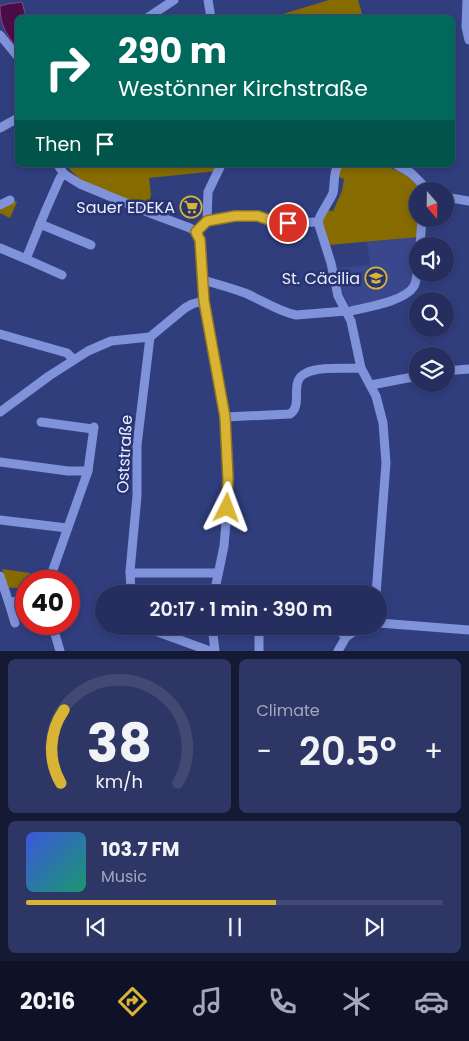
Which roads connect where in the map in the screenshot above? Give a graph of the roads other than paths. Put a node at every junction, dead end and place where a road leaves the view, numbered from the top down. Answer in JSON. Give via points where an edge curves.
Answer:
{"nodes":[{"id":1,"x":174,"y":0,"type":"edge"},
{"id":2,"x":208,"y":0,"type":"edge"},
{"id":3,"x":467,"y":0,"type":"edge"},
{"id":4,"x":152,"y":15,"type":"edge"},
{"id":5,"x":210,"y":15,"type":"edge"},
{"id":6,"x":0,"y":35,"type":"edge"},
{"id":7,"x":469,"y":40,"type":"edge"},
{"id":8,"x":15,"y":53,"type":"edge"},
{"id":9,"x":15,"y":120,"type":"edge"},
{"id":10,"x":0,"y":128,"type":"edge"},
{"id":11,"x":59,"y":167,"type":"edge"},
{"id":12,"x":220,"y":167,"type":"edge"},
{"id":13,"x":337,"y":167,"type":"edge"},
{"id":14,"x":400,"y":167,"type":"edge"},
{"id":15,"x":64,"y":174,"type":"junction"},
{"id":16,"x":420,"y":182,"type":"edge"},
{"id":17,"x":454,"y":198,"type":"edge"},
{"id":18,"x":10,"y":200,"type":"dead end"},
{"id":19,"x":469,"y":201,"type":"edge"},
{"id":20,"x":0,"y":205,"type":"edge"},
{"id":21,"x":207,"y":221,"type":"junction"},
{"id":22,"x":318,"y":222,"type":"junction"},
{"id":23,"x":40,"y":224,"type":"junction"},
{"id":24,"x":196,"y":232,"type":"junction"},
{"id":25,"x":91,"y":245,"type":"dead end"},
{"id":26,"x":0,"y":248,"type":"edge"},
{"id":27,"x":26,"y":259,"type":"junction"},
{"id":28,"x":62,"y":275,"type":"dead end"},
{"id":29,"x":203,"y":280,"type":"junction"},
{"id":30,"x":416,"y":282,"type":"edge"},
{"id":31,"x":204,"y":301,"type":"junction"},
{"id":32,"x":349,"y":311,"type":"junction"},
{"id":33,"x":0,"y":334,"type":"edge"},
{"id":34,"x":150,"y":337,"type":"junction"},
{"id":35,"x":73,"y":359,"type":"junction"},
{"id":36,"x":361,"y":368,"type":"junction"},
{"id":37,"x":469,"y":369,"type":"edge"},
{"id":38,"x":454,"y":370,"type":"edge"},
{"id":39,"x":409,"y":378,"type":"edge"},
{"id":40,"x":371,"y":385,"type":"junction"},
{"id":41,"x":0,"y":412,"type":"edge"},
{"id":42,"x":225,"y":417,"type":"junction"},
{"id":43,"x":41,"y":422,"type":"dead end"},
{"id":44,"x":0,"y":462,"type":"edge"},
{"id":45,"x":88,"y":471,"type":"junction"},
{"id":46,"x":0,"y":520,"type":"edge"},
{"id":47,"x":67,"y":528,"type":"junction"},
{"id":48,"x":54,"y":570,"type":"edge"},
{"id":49,"x":130,"y":573,"type":"junction"},
{"id":50,"x":218,"y":573,"type":"junction"},
{"id":51,"x":0,"y":576,"type":"edge"},
{"id":52,"x":131,"y":585,"type":"edge"},
{"id":53,"x":216,"y":585,"type":"edge"},
{"id":54,"x":377,"y":585,"type":"edge"},
{"id":55,"x":15,"y":602,"type":"edge"},
{"id":56,"x":9,"y":604,"type":"junction"},
{"id":57,"x":15,"y":623,"type":"dead end"},
{"id":58,"x":387,"y":624,"type":"edge"},
{"id":59,"x":469,"y":630,"type":"edge"},
{"id":60,"x":55,"y":635,"type":"edge"},
{"id":61,"x":165,"y":635,"type":"edge"},
{"id":62,"x":213,"y":635,"type":"edge"},
{"id":63,"x":259,"y":635,"type":"edge"},
{"id":64,"x":349,"y":635,"type":"edge"},
{"id":65,"x":346,"y":637,"type":"joint"},
{"id":66,"x":60,"y":651,"type":"edge"},
{"id":67,"x":210,"y":651,"type":"edge"},
{"id":68,"x":215,"y":651,"type":"edge"},
{"id":69,"x":260,"y":651,"type":"edge"},
{"id":70,"x":338,"y":651,"type":"edge"}],
"edges":[{"from":1,"to":4,"type":"street"},
{"from":2,"to":5,"type":"street"},
{"from":3,"to":7,"type":"street"},
{"from":6,"to":8,"type":"street"},
{"from":9,"to":10,"type":"street"},
{"from":11,"to":15,"type":"street"},
{"from":12,"to":21,"type":"street","via":[[208,192]]},
{"from":13,"to":22,"type":"street","via":[[333,191]]},
{"from":14,"to":16,"type":"street"},
{"from":15,"to":23,"type":"street"},
{"from":15,"to":24,"type":"street","via":[[84,187]]},
{"from":17,"to":19,"type":"street"},
{"from":18,"to":20,"type":"street"},
{"from":21,"to":22,"type":"street","via":[[250,215],[288,223]]},
{"from":21,"to":24,"type":"street"},
{"from":22,"to":32,"type":"street","via":[[338,296]]},
{"from":23,"to":25,"type":"street"},
{"from":23,"to":27,"type":"street"},
{"from":24,"to":29,"type":"street","via":[[200,240]]},
{"from":26,"to":27,"type":"street"},
{"from":27,"to":28,"type":"street"},
{"from":29,"to":31,"type":"street"},
{"from":29,"to":32,"type":"street","via":[[296,315]]},
{"from":30,"to":32,"type":"street","via":[[408,293],[399,298]]},
{"from":31,"to":34,"type":"street","via":[[185,308]]},
{"from":31,"to":42,"type":"street"},
{"from":32,"to":36,"type":"street"},
{"from":33,"to":35,"type":"street","via":[[67,353]]},
{"from":34,"to":35,"type":"street","via":[[111,342]]},
{"from":34,"to":49,"type":"street","name":"Oststraße","via":[[137,445],[137,496]]},
{"from":35,"to":41,"type":"street"},
{"from":36,"to":40,"type":"street"},
{"from":36,"to":42,"type":"street","via":[[305,373],[298,381],[295,409],[290,414]]},
{"from":37,"to":38,"type":"street"},
{"from":39,"to":40,"type":"street"},
{"from":40,"to":54,"type":"street","via":[[381,411],[386,443]]},
{"from":42,"to":50,"type":"street","via":[[228,487],[224,546]]},
{"from":43,"to":45,"type":"street","via":[[93,428]]},
{"from":44,"to":45,"type":"street"},
{"from":45,"to":47,"type":"street"},
{"from":46,"to":47,"type":"street"},
{"from":47,"to":48,"type":"street"},
{"from":49,"to":50,"type":"street"},
{"from":49,"to":52,"type":"street","name":"Oststraße"},
{"from":50,"to":53,"type":"street"},
{"from":51,"to":56,"type":"street"},
{"from":55,"to":56,"type":"street"},
{"from":56,"to":57,"type":"street"},
{"from":58,"to":59,"type":"street"},
{"from":60,"to":66,"type":"street"},
{"from":61,"to":67,"type":"street"},
{"from":62,"to":68,"type":"street"},
{"from":63,"to":69,"type":"street"},
{"from":64,"to":65,"type":"street"},
{"from":65,"to":70,"type":"street"}]}
